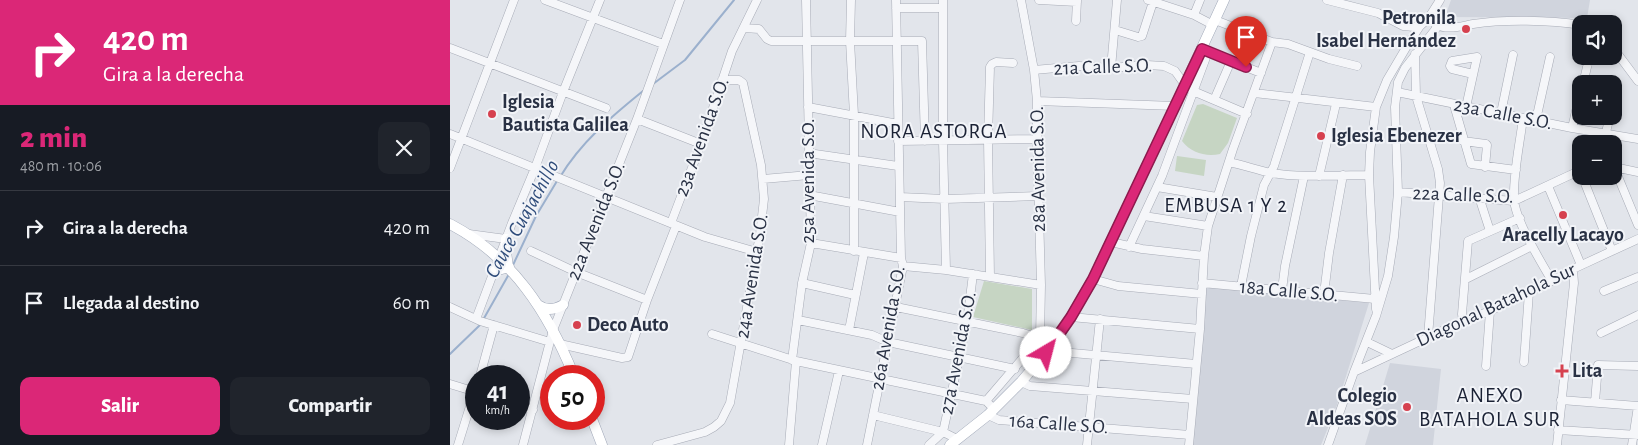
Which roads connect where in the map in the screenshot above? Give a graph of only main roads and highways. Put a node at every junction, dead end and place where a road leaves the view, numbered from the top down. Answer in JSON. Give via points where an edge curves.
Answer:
{"nodes":[{"id":1,"x":1224,"y":0,"type":"edge"},
{"id":2,"x":450,"y":224,"type":"edge"},
{"id":3,"x":506,"y":239,"type":"road end"},
{"id":4,"x":510,"y":269,"type":"junction"},
{"id":5,"x":494,"y":270,"type":"road end"},
{"id":6,"x":538,"y":305,"type":"junction"},
{"id":7,"x":563,"y":305,"type":"road end"},
{"id":8,"x":569,"y":365,"type":"edge"},
{"id":9,"x":596,"y":430,"type":"edge"},
{"id":10,"x":953,"y":442,"type":"edge"},
{"id":11,"x":602,"y":445,"type":"edge"}],
"edges":[{"from":1,"to":10,"type":"main road","via":[[1189,88],[1176,106],[1093,279],[1071,317],[1021,382],[991,412]]},
{"from":2,"to":4,"type":"main road","via":[[469,234]]},
{"from":3,"to":4,"type":"main road"},
{"from":4,"to":5,"type":"main road"},
{"from":4,"to":6,"type":"main road"},
{"from":6,"to":7,"type":"main road","via":[[550,310]]},
{"from":6,"to":8,"type":"main road"},
{"from":9,"to":11,"type":"main road"}]}
